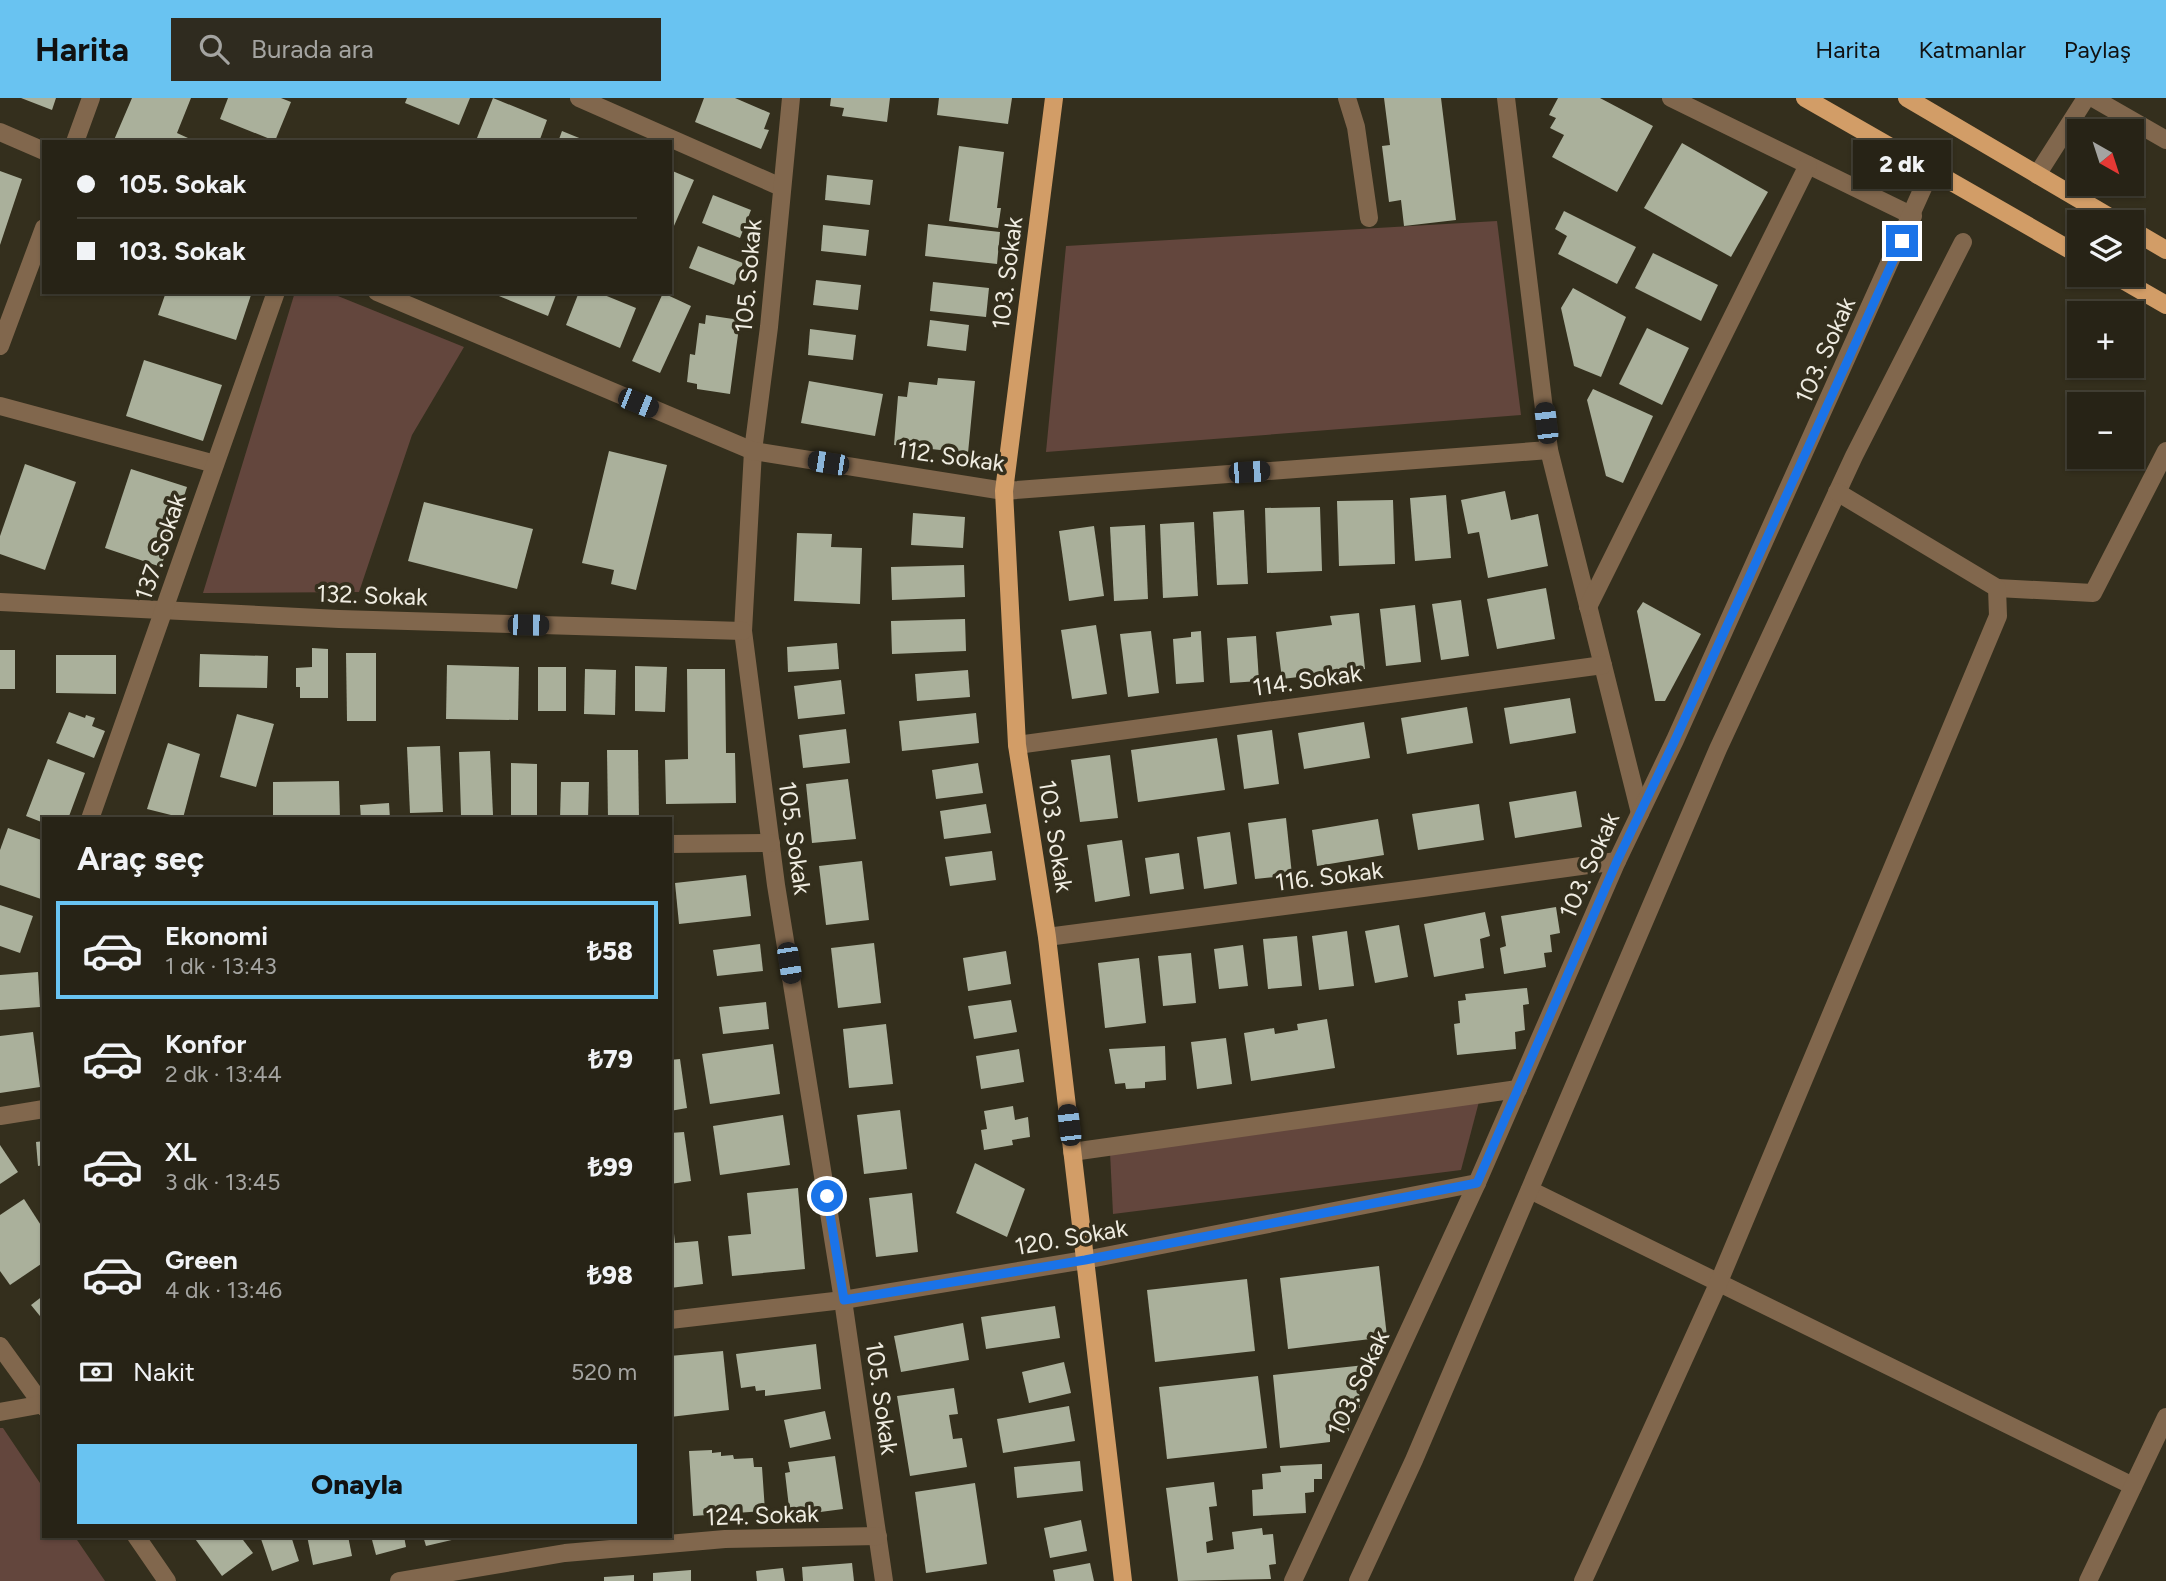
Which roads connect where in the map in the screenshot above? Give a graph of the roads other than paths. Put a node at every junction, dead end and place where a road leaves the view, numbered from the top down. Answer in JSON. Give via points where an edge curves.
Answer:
{"nodes":[{"id":1,"x":92,"y":98,"type":"edge"},
{"id":2,"x":579,"y":98,"type":"edge"},
{"id":3,"x":791,"y":98,"type":"edge"},
{"id":4,"x":1054,"y":98,"type":"edge"},
{"id":5,"x":1347,"y":98,"type":"edge"},
{"id":6,"x":1506,"y":98,"type":"edge"},
{"id":7,"x":1671,"y":98,"type":"edge"},
{"id":8,"x":1805,"y":98,"type":"edge"},
{"id":9,"x":1907,"y":98,"type":"edge"},
{"id":10,"x":2086,"y":98,"type":"edge"},
{"id":11,"x":2093,"y":98,"type":"edge"},
{"id":12,"x":0,"y":132,"type":"edge"},
{"id":13,"x":76,"y":140,"type":"edge"},
{"id":14,"x":2166,"y":140,"type":"edge"},
{"id":15,"x":42,"y":150,"type":"edge"},
{"id":16,"x":1808,"y":165,"type":"junction"},
{"id":17,"x":1931,"y":170,"type":"junction"},
{"id":18,"x":2037,"y":174,"type":"junction"},
{"id":19,"x":781,"y":187,"type":"junction"},
{"id":20,"x":2098,"y":210,"type":"edge"},
{"id":21,"x":1913,"y":216,"type":"junction"},
{"id":22,"x":1369,"y":218,"type":"dead end"},
{"id":23,"x":42,"y":233,"type":"edge"},
{"id":24,"x":2144,"y":237,"type":"edge"},
{"id":25,"x":1963,"y":242,"type":"dead end"},
{"id":26,"x":2067,"y":248,"type":"edge"},
{"id":27,"x":2166,"y":250,"type":"edge"},
{"id":28,"x":2136,"y":287,"type":"edge"},
{"id":29,"x":275,"y":294,"type":"edge"},
{"id":30,"x":382,"y":294,"type":"edge"},
{"id":31,"x":2166,"y":304,"type":"edge"},
{"id":32,"x":0,"y":346,"type":"edge"},
{"id":33,"x":0,"y":406,"type":"edge"},
{"id":34,"x":1549,"y":450,"type":"junction"},
{"id":35,"x":753,"y":451,"type":"junction"},
{"id":36,"x":2166,"y":452,"type":"edge"},
{"id":37,"x":215,"y":464,"type":"junction"},
{"id":38,"x":1004,"y":491,"type":"junction"},
{"id":39,"x":1837,"y":492,"type":"junction"},
{"id":40,"x":1997,"y":588,"type":"junction"},
{"id":41,"x":0,"y":602,"type":"edge"},
{"id":42,"x":1588,"y":607,"type":"junction"},
{"id":43,"x":164,"y":610,"type":"junction"},
{"id":44,"x":743,"y":631,"type":"junction"},
{"id":45,"x":1603,"y":666,"type":"junction"},
{"id":46,"x":1017,"y":745,"type":"junction"},
{"id":47,"x":1640,"y":813,"type":"junction"},
{"id":48,"x":91,"y":817,"type":"edge"},
{"id":49,"x":771,"y":843,"type":"junction"},
{"id":50,"x":672,"y":845,"type":"edge"},
{"id":51,"x":1617,"y":861,"type":"junction"},
{"id":52,"x":1046,"y":937,"type":"junction"},
{"id":53,"x":1518,"y":1089,"type":"junction"},
{"id":54,"x":42,"y":1109,"type":"edge"},
{"id":55,"x":0,"y":1116,"type":"edge"},
{"id":56,"x":1072,"y":1152,"type":"junction"},
{"id":57,"x":1477,"y":1183,"type":"junction"},
{"id":58,"x":1530,"y":1190,"type":"junction"},
{"id":59,"x":1085,"y":1260,"type":"junction"},
{"id":60,"x":1718,"y":1284,"type":"junction"},
{"id":61,"x":844,"y":1300,"type":"junction"},
{"id":62,"x":672,"y":1320,"type":"edge"},
{"id":63,"x":0,"y":1346,"type":"edge"},
{"id":64,"x":42,"y":1404,"type":"edge"},
{"id":65,"x":42,"y":1405,"type":"edge"},
{"id":66,"x":0,"y":1412,"type":"edge"},
{"id":67,"x":2166,"y":1417,"type":"edge"},
{"id":68,"x":2133,"y":1486,"type":"junction"},
{"id":69,"x":878,"y":1536,"type":"junction"},
{"id":70,"x":137,"y":1538,"type":"edge"},
{"id":71,"x":436,"y":1579,"type":"edge"},
{"id":72,"x":167,"y":1581,"type":"edge"},
{"id":73,"x":399,"y":1581,"type":"edge"},
{"id":74,"x":884,"y":1581,"type":"edge"},
{"id":75,"x":1123,"y":1581,"type":"edge"},
{"id":76,"x":1293,"y":1581,"type":"edge"},
{"id":77,"x":1359,"y":1581,"type":"edge"},
{"id":78,"x":1583,"y":1581,"type":"edge"},
{"id":79,"x":2088,"y":1581,"type":"edge"}],
"edges":[{"from":1,"to":13,"type":"street"},
{"from":2,"to":19,"type":"street"},
{"from":3,"to":19,"type":"street","name":"105. Sokak"},
{"from":4,"to":38,"type":"main road","name":"103. Sokak"},
{"from":5,"to":22,"type":"street","via":[[1356,127]]},
{"from":6,"to":34,"type":"street"},
{"from":7,"to":16,"type":"street"},
{"from":8,"to":17,"type":"main road"},
{"from":9,"to":18,"type":"main road"},
{"from":10,"to":18,"type":"street"},
{"from":11,"to":14,"type":"street"},
{"from":12,"to":15,"type":"street"},
{"from":16,"to":21,"type":"street"},
{"from":16,"to":42,"type":"street"},
{"from":17,"to":21,"type":"street","name":"103. Sokak"},
{"from":17,"to":26,"type":"main road"},
{"from":18,"to":20,"type":"main road"},
{"from":19,"to":35,"type":"street","name":"105. Sokak"},
{"from":21,"to":47,"type":"street","name":"103. Sokak"},
{"from":23,"to":32,"type":"street"},
{"from":24,"to":27,"type":"main road"},
{"from":25,"to":39,"type":"street"},
{"from":28,"to":31,"type":"main road"},
{"from":29,"to":37,"type":"street","name":"137. Sokak"},
{"from":30,"to":35,"type":"street","name":"112. Sokak"},
{"from":33,"to":37,"type":"street"},
{"from":34,"to":38,"type":"street","name":"112. Sokak"},
{"from":34,"to":42,"type":"street"},
{"from":35,"to":38,"type":"street","name":"112. Sokak"},
{"from":35,"to":44,"type":"street","name":"105. Sokak"},
{"from":36,"to":40,"type":"street","via":[[2094,593]]},
{"from":37,"to":43,"type":"street","name":"137. Sokak"},
{"from":38,"to":46,"type":"main road","name":"103. Sokak"},
{"from":39,"to":40,"type":"street"},
{"from":39,"to":58,"type":"street","via":[[1718,749]]},
{"from":40,"to":60,"type":"street","via":[[1998,617]]},
{"from":41,"to":43,"type":"street","name":"132. Sokak"},
{"from":42,"to":45,"type":"street"},
{"from":43,"to":44,"type":"street","name":"132. Sokak"},
{"from":43,"to":48,"type":"street","name":"137. Sokak"},
{"from":44,"to":49,"type":"street","name":"105. Sokak"},
{"from":45,"to":46,"type":"street","name":"114. Sokak"},
{"from":45,"to":47,"type":"street"},
{"from":46,"to":52,"type":"main road","name":"103. Sokak"},
{"from":47,"to":51,"type":"street","name":"103. Sokak"},
{"from":49,"to":50,"type":"street"},
{"from":49,"to":61,"type":"street","name":"105. Sokak"},
{"from":51,"to":52,"type":"street","name":"116. Sokak"},
{"from":51,"to":53,"type":"street","name":"103. Sokak"},
{"from":52,"to":56,"type":"main road","name":"103. Sokak"},
{"from":53,"to":56,"type":"street"},
{"from":53,"to":57,"type":"street","name":"103. Sokak"},
{"from":54,"to":55,"type":"street"},
{"from":56,"to":59,"type":"main road","name":"103. Sokak"},
{"from":57,"to":59,"type":"street","name":"120. Sokak"},
{"from":57,"to":76,"type":"street","name":"103. Sokak"},
{"from":58,"to":60,"type":"street"},
{"from":58,"to":77,"type":"street"},
{"from":59,"to":61,"type":"street","name":"120. Sokak"},
{"from":59,"to":75,"type":"main road","name":"103. Sokak"},
{"from":60,"to":68,"type":"street"},
{"from":60,"to":78,"type":"street"},
{"from":61,"to":62,"type":"street","name":"120. Sokak"},
{"from":61,"to":69,"type":"street","name":"105. Sokak"},
{"from":63,"to":64,"type":"street"},
{"from":65,"to":66,"type":"street"},
{"from":67,"to":68,"type":"street"},
{"from":68,"to":79,"type":"street"},
{"from":69,"to":71,"type":"street","name":"124. Sokak","via":[[724,1539],[579,1552]]},
{"from":69,"to":74,"type":"street","name":"105. Sokak"},
{"from":70,"to":72,"type":"street"},
{"from":71,"to":73,"type":"street","name":"124. Sokak"}]}
